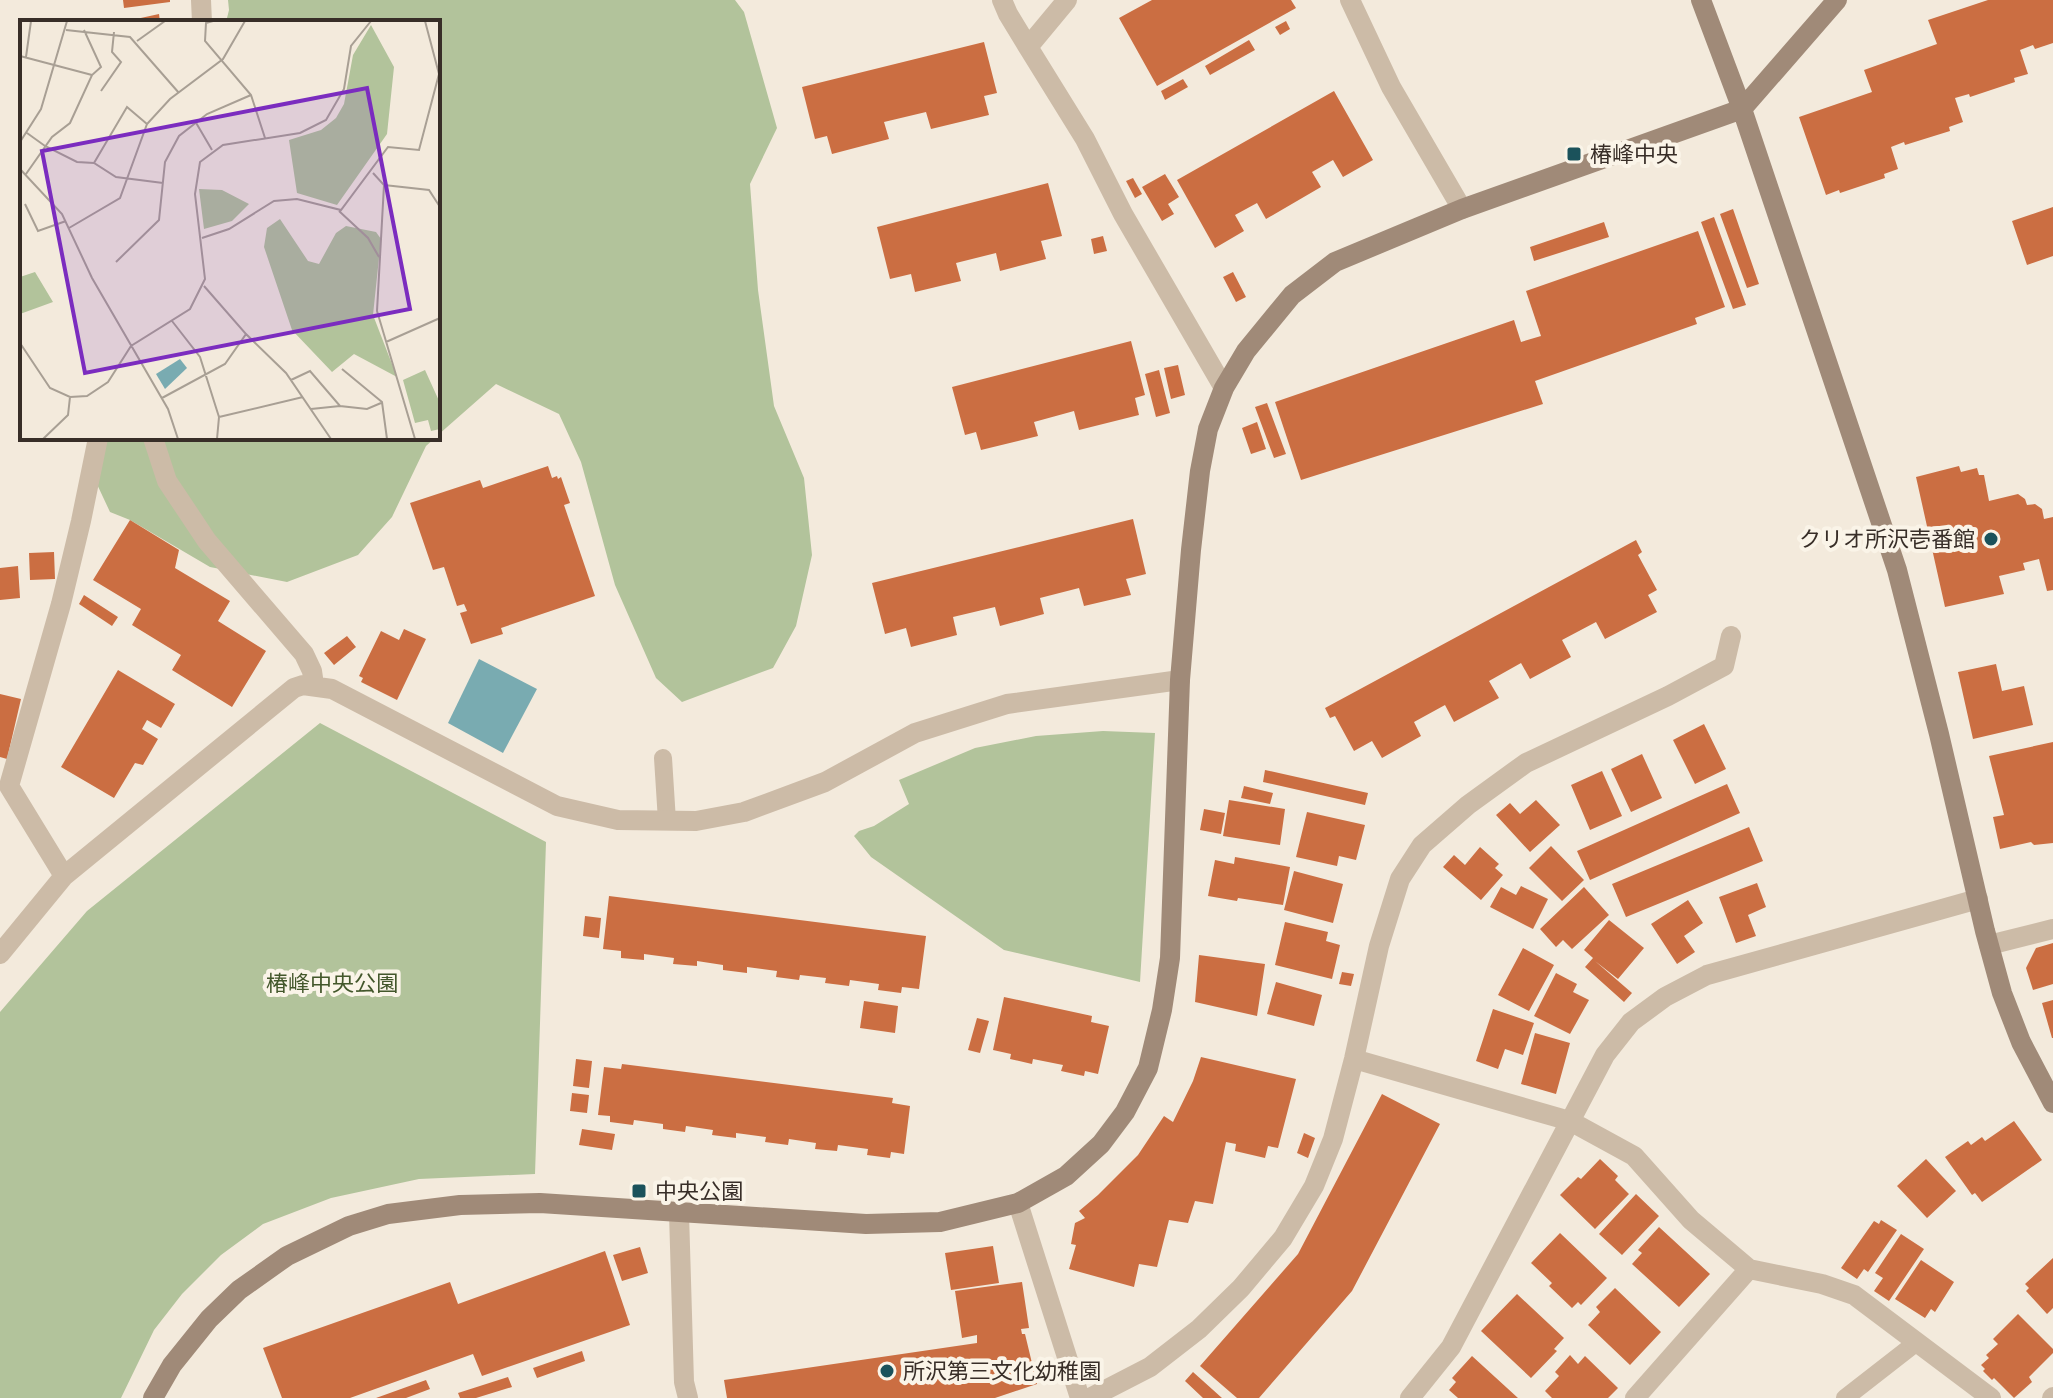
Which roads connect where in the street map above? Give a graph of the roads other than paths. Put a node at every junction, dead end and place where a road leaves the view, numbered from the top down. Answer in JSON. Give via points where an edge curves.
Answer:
{"nodes":[{"id":1,"x":201,"y":0,"type":"edge"},
{"id":2,"x":1002,"y":0,"type":"edge"},
{"id":3,"x":1067,"y":0,"type":"edge"},
{"id":4,"x":1350,"y":0,"type":"edge"},
{"id":5,"x":1701,"y":0,"type":"edge"},
{"id":6,"x":1837,"y":0,"type":"edge"},
{"id":7,"x":202,"y":20,"type":"edge"},
{"id":8,"x":1028,"y":47,"type":"junction"},
{"id":9,"x":1742,"y":109,"type":"junction"},
{"id":10,"x":1462,"y":209,"type":"junction"},
{"id":11,"x":1224,"y":388,"type":"junction"},
{"id":12,"x":98,"y":440,"type":"edge"},
{"id":13,"x":154,"y":440,"type":"edge"},
{"id":14,"x":1731,"y":636,"type":"dead end"},
{"id":15,"x":1180,"y":680,"type":"junction"},
{"id":16,"x":314,"y":685,"type":"junction"},
{"id":17,"x":663,"y":758,"type":"dead end"},
{"id":18,"x":4,"y":785,"type":"edge"},
{"id":19,"x":667,"y":821,"type":"junction"},
{"id":20,"x":64,"y":876,"type":"junction"},
{"id":21,"x":1978,"y":899,"type":"junction"},
{"id":22,"x":2053,"y":929,"type":"edge"},
{"id":23,"x":1989,"y":945,"type":"junction"},
{"id":24,"x":0,"y":954,"type":"edge"},
{"id":25,"x":1354,"y":1059,"type":"junction"},
{"id":26,"x":2053,"y":1103,"type":"edge"},
{"id":27,"x":1570,"y":1121,"type":"junction"},
{"id":28,"x":1018,"y":1203,"type":"junction"},
{"id":29,"x":679,"y":1213,"type":"junction"},
{"id":30,"x":1749,"y":1269,"type":"junction"},
{"id":31,"x":1917,"y":1342,"type":"junction"},
{"id":32,"x":153,"y":1398,"type":"edge"},
{"id":33,"x":688,"y":1398,"type":"edge"},
{"id":34,"x":1080,"y":1398,"type":"edge"},
{"id":35,"x":1090,"y":1398,"type":"edge"},
{"id":36,"x":1410,"y":1398,"type":"edge"},
{"id":37,"x":1635,"y":1398,"type":"edge"},
{"id":38,"x":1845,"y":1398,"type":"edge"},
{"id":39,"x":1991,"y":1398,"type":"edge"}],
"edges":[{"from":1,"to":7,"type":"street"},
{"from":2,"to":8,"type":"street"},
{"from":3,"to":8,"type":"street"},
{"from":4,"to":10,"type":"street","via":[[1391,87]]},
{"from":5,"to":9,"type":"street"},
{"from":6,"to":9,"type":"street"},
{"from":8,"to":11,"type":"street"},
{"from":9,"to":10,"type":"street"},
{"from":9,"to":21,"type":"street","via":[[1897,570]]},
{"from":10,"to":11,"type":"street","via":[[1335,262],[1292,295],[1246,351]]},
{"from":11,"to":15,"type":"street","via":[[1200,471]]},
{"from":12,"to":18,"type":"street","via":[[61,604]]},
{"from":13,"to":16,"type":"street","via":[[167,481],[207,541],[304,654]]},
{"from":14,"to":25,"type":"street","via":[[1724,666],[1526,763],[1422,845],[1400,879]]},
{"from":15,"to":19,"type":"street","via":[[1007,704],[915,733],[825,782],[744,812]]},
{"from":15,"to":28,"type":"street","via":[[1170,958],[1148,1068],[1101,1144],[1066,1176]]},
{"from":16,"to":19,"type":"street","via":[[332,689],[557,806],[618,820]]},
{"from":16,"to":20,"type":"street","via":[[294,688]]},
{"from":17,"to":19,"type":"lane"},
{"from":18,"to":20,"type":"street"},
{"from":20,"to":24,"type":"street"},
{"from":21,"to":23,"type":"street"},
{"from":21,"to":27,"type":"street","via":[[1707,975],[1665,997],[1631,1022],[1605,1055]]},
{"from":22,"to":23,"type":"street"},
{"from":23,"to":26,"type":"street","via":[[2021,1042]]},
{"from":25,"to":27,"type":"street"},
{"from":25,"to":35,"type":"street","via":[[1333,1139],[1314,1186],[1283,1238],[1199,1329],[1150,1367]]},
{"from":27,"to":30,"type":"street","via":[[1634,1156],[1691,1220]]},
{"from":27,"to":36,"type":"street","via":[[1451,1347]]},
{"from":28,"to":29,"type":"street","via":[[940,1222],[866,1224]]},
{"from":28,"to":34,"type":"street"},
{"from":29,"to":32,"type":"street","via":[[540,1203],[460,1205],[388,1214],[349,1226],[287,1256],[239,1290],[172,1365]]},
{"from":29,"to":33,"type":"street"},
{"from":30,"to":31,"type":"street","via":[[1854,1295]]},
{"from":30,"to":37,"type":"street"},
{"from":31,"to":38,"type":"lane"},
{"from":31,"to":39,"type":"street"}]}
